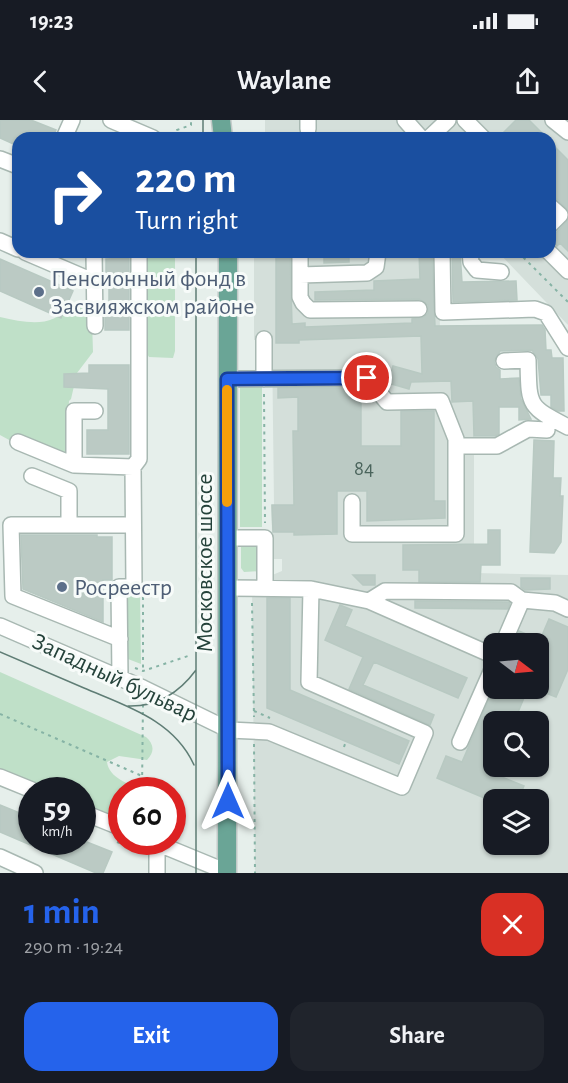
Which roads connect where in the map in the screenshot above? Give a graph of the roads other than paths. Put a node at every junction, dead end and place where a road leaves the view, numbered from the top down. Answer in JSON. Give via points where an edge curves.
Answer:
{"nodes":[{"id":1,"x":111,"y":120,"type":"edge"},
{"id":2,"x":405,"y":120,"type":"edge"},
{"id":3,"x":465,"y":120,"type":"edge"},
{"id":4,"x":553,"y":120,"type":"edge"},
{"id":5,"x":145,"y":130,"type":"edge"},
{"id":6,"x":416,"y":132,"type":"edge"},
{"id":7,"x":477,"y":132,"type":"edge"},
{"id":8,"x":568,"y":132,"type":"edge"},
{"id":9,"x":43,"y":258,"type":"edge"},
{"id":10,"x":94,"y":258,"type":"edge"},
{"id":11,"x":140,"y":258,"type":"edge"},
{"id":12,"x":228,"y":258,"type":"edge"},
{"id":13,"x":300,"y":258,"type":"edge"},
{"id":14,"x":377,"y":258,"type":"edge"},
{"id":15,"x":442,"y":258,"type":"edge"},
{"id":16,"x":471,"y":258,"type":"edge"},
{"id":17,"x":555,"y":258,"type":"edge"},
{"id":18,"x":568,"y":271,"type":"edge"},
{"id":19,"x":501,"y":272,"type":"dead end"},
{"id":20,"x":300,"y":275,"type":"junction"},
{"id":21,"x":95,"y":282,"type":"junction"},
{"id":22,"x":419,"y":309,"type":"dead end"},
{"id":23,"x":95,"y":326,"type":"dead end"},
{"id":24,"x":264,"y":339,"type":"dead end"},
{"id":25,"x":568,"y":348,"type":"edge"},
{"id":26,"x":504,"y":361,"type":"dead end"},
{"id":27,"x":227,"y":379,"type":"junction"},
{"id":28,"x":264,"y":379,"type":"junction"},
{"id":29,"x":95,"y":411,"type":"dead end"},
{"id":30,"x":568,"y":427,"type":"edge"},
{"id":31,"x":547,"y":430,"type":"dead end"},
{"id":32,"x":18,"y":442,"type":"dead end"},
{"id":33,"x":456,"y":446,"type":"junction"},
{"id":34,"x":74,"y":465,"type":"junction"},
{"id":35,"x":133,"y":467,"type":"junction"},
{"id":36,"x":32,"y":476,"type":"dead end"},
{"id":37,"x":352,"y":502,"type":"dead end"},
{"id":38,"x":69,"y":525,"type":"junction"},
{"id":39,"x":133,"y":525,"type":"junction"},
{"id":40,"x":227,"y":538,"type":"junction"},
{"id":41,"x":228,"y":588,"type":"junction"},
{"id":42,"x":265,"y":588,"type":"junction"},
{"id":43,"x":311,"y":589,"type":"junction"},
{"id":44,"x":522,"y":600,"type":"junction"},
{"id":45,"x":369,"y":602,"type":"junction"},
{"id":46,"x":568,"y":609,"type":"edge"},
{"id":47,"x":0,"y":626,"type":"edge"},
{"id":48,"x":508,"y":633,"type":"edge"},
{"id":49,"x":120,"y":639,"type":"junction"},
{"id":50,"x":483,"y":651,"type":"edge"},
{"id":51,"x":120,"y":678,"type":"junction"},
{"id":52,"x":483,"y":690,"type":"edge"},
{"id":53,"x":229,"y":730,"type":"junction"},
{"id":54,"x":460,"y":742,"type":"dead end"},
{"id":55,"x":0,"y":777,"type":"edge"},
{"id":56,"x":18,"y":784,"type":"edge"},
{"id":57,"x":156,"y":855,"type":"edge"},
{"id":58,"x":186,"y":855,"type":"edge"},
{"id":59,"x":0,"y":857,"type":"edge"},
{"id":60,"x":227,"y":872,"type":"edge"},
{"id":61,"x":33,"y":873,"type":"edge"},
{"id":62,"x":157,"y":873,"type":"edge"}],
"edges":[{"from":1,"to":5,"type":"street"},
{"from":2,"to":6,"type":"street"},
{"from":3,"to":7,"type":"street"},
{"from":4,"to":8,"type":"street"},
{"from":9,"to":21,"type":"street"},
{"from":10,"to":21,"type":"street"},
{"from":11,"to":35,"type":"street","via":[[139,459]]},
{"from":12,"to":27,"type":"main road","name":"Московское шоссе"},
{"from":13,"to":20,"type":"street"},
{"from":14,"to":20,"type":"street","via":[[376,267],[367,273]]},
{"from":15,"to":25,"type":"street","via":[[443,312],[535,309],[546,314]]},
{"from":16,"to":19,"type":"street","via":[[477,270]]},
{"from":17,"to":18,"type":"street"},
{"from":20,"to":22,"type":"street","via":[[300,297],[310,310]]},
{"from":21,"to":23,"type":"street"},
{"from":24,"to":28,"type":"street"},
{"from":26,"to":30,"type":"street","via":[[528,360],[529,398],[540,413]]},
{"from":27,"to":28,"type":"street"},
{"from":27,"to":40,"type":"main road","name":"Московское шоссе"},
{"from":28,"to":33,"type":"street","via":[[367,378],[387,402],[441,401]]},
{"from":29,"to":34,"type":"street","via":[[74,411]]},
{"from":31,"to":33,"type":"street","via":[[528,429],[497,446]]},
{"from":32,"to":34,"type":"street"},
{"from":33,"to":37,"type":"street","via":[[456,534],[352,534]]},
{"from":34,"to":35,"type":"street"},
{"from":35,"to":39,"type":"street"},
{"from":36,"to":38,"type":"street","via":[[69,491]]},
{"from":38,"to":39,"type":"street"},
{"from":38,"to":49,"type":"street","via":[[11,525],[13,596]]},
{"from":39,"to":49,"type":"street","via":[[134,586],[120,587]]},
{"from":40,"to":41,"type":"main road","name":"Московское шоссе"},
{"from":40,"to":42,"type":"street","via":[[265,538]]},
{"from":41,"to":42,"type":"street"},
{"from":41,"to":53,"type":"main road","name":"Московское шоссе"},
{"from":42,"to":43,"type":"street"},
{"from":43,"to":45,"type":"street"},
{"from":43,"to":53,"type":"street","via":[[309,682],[425,733],[402,787],[269,732]]},
{"from":44,"to":45,"type":"street","via":[[511,592],[385,591]]},
{"from":44,"to":46,"type":"street","via":[[555,603]]},
{"from":44,"to":48,"type":"street"},
{"from":45,"to":50,"type":"street"},
{"from":47,"to":51,"type":"street","name":"Западный бульвар"},
{"from":49,"to":51,"type":"street"},
{"from":51,"to":53,"type":"street","name":"Западный бульвар"},
{"from":52,"to":54,"type":"street"},
{"from":53,"to":60,"type":"main road","name":"Московское шоссе"},
{"from":55,"to":56,"type":"street"},
{"from":57,"to":62,"type":"street"},
{"from":58,"to":60,"type":"street"},
{"from":59,"to":61,"type":"street"}]}
